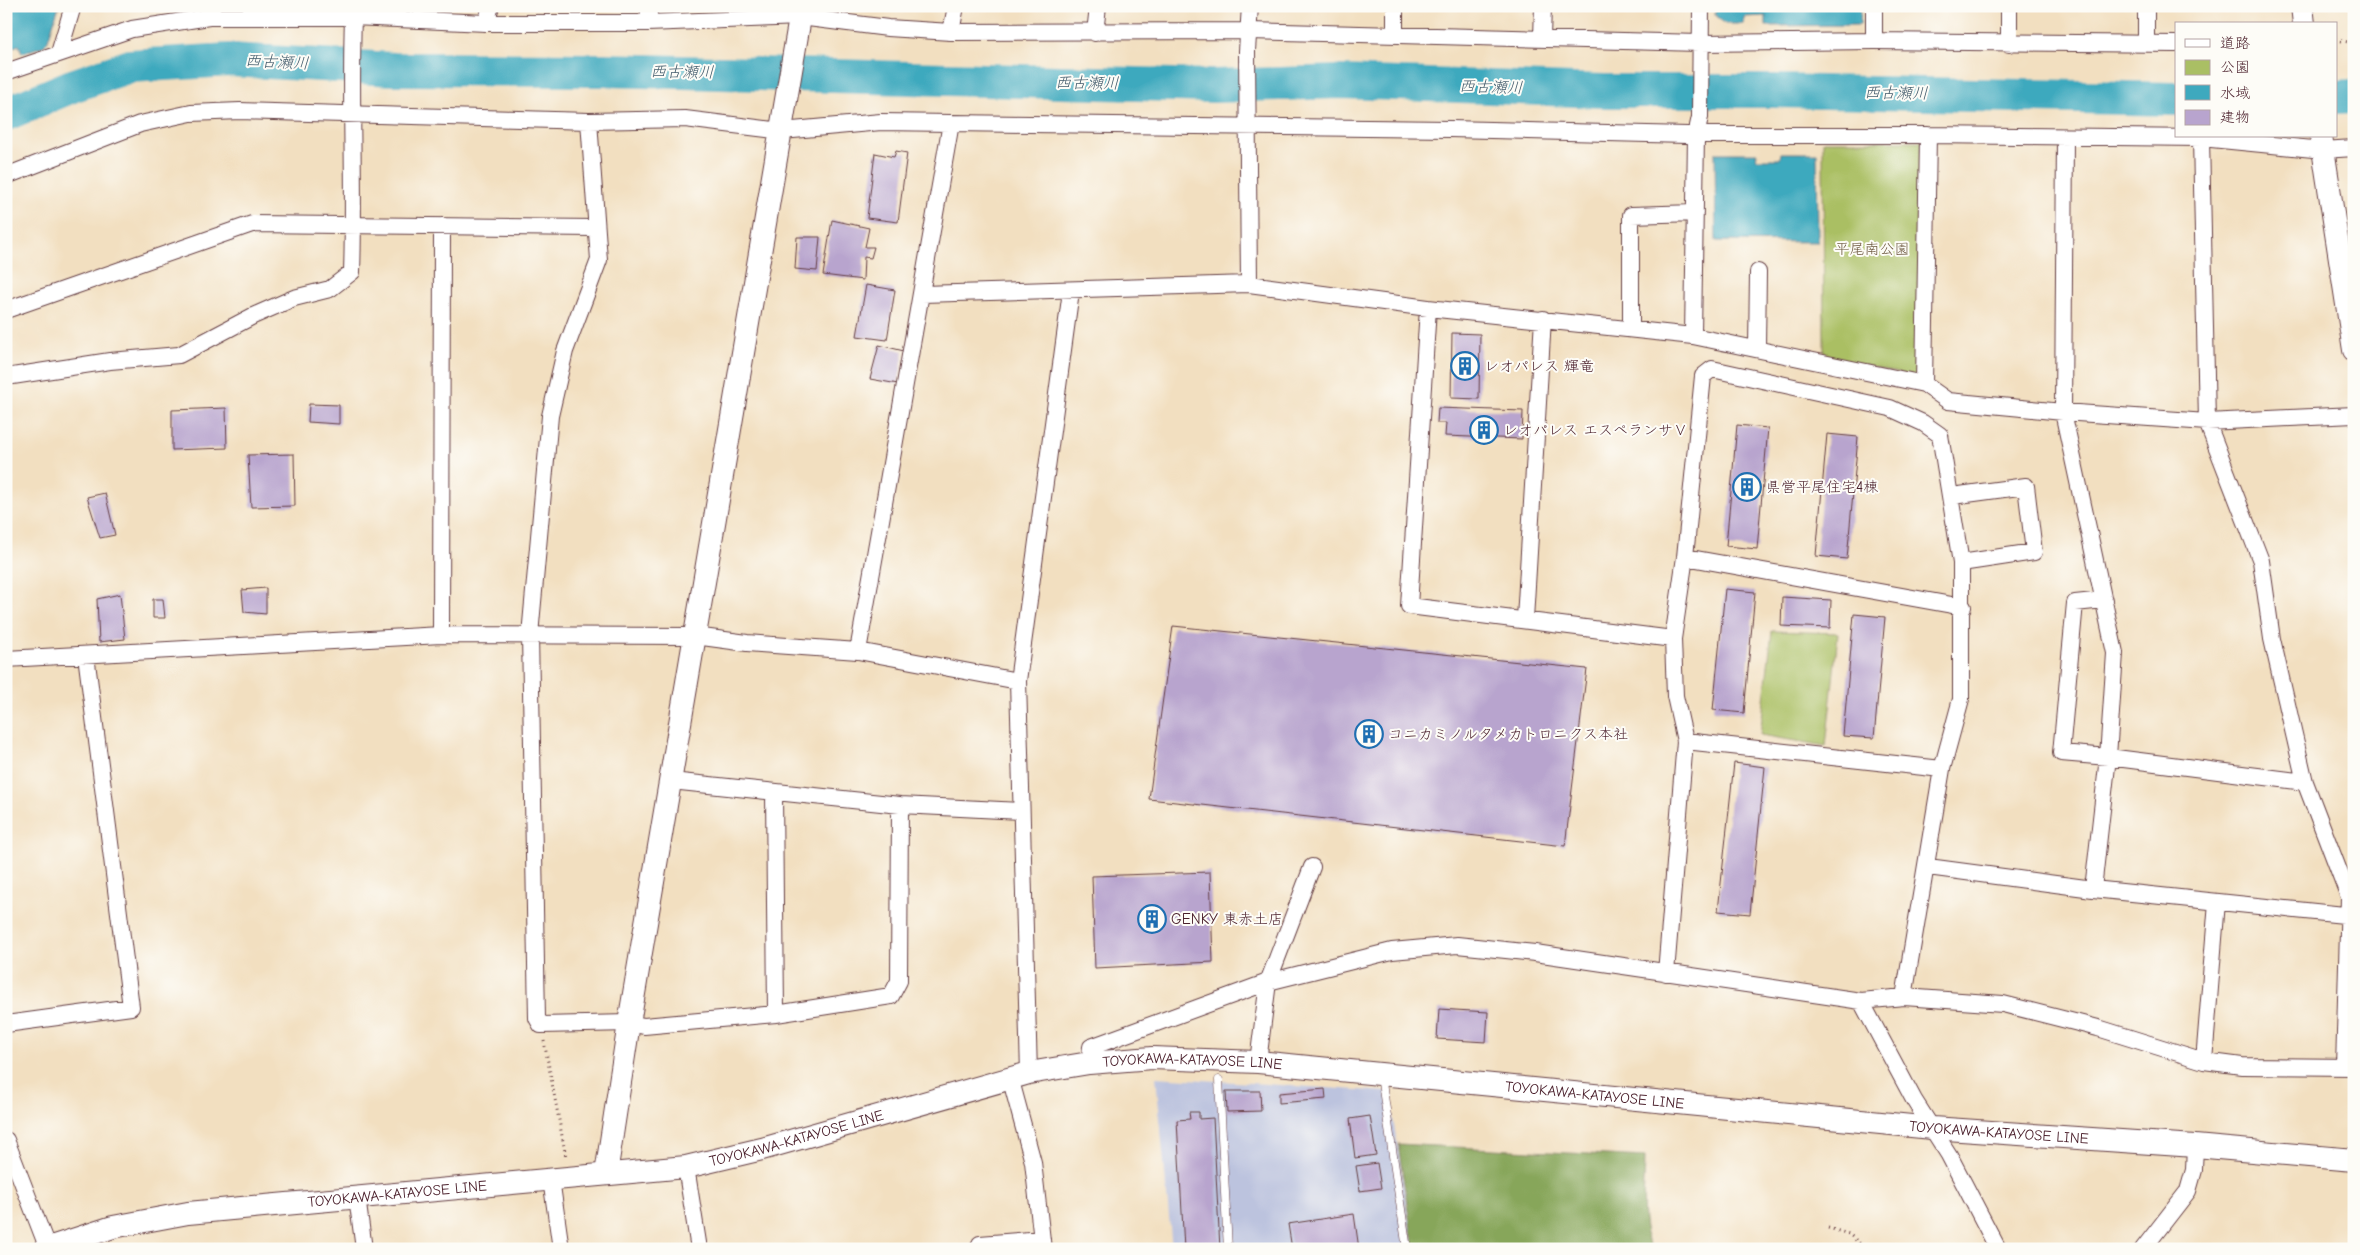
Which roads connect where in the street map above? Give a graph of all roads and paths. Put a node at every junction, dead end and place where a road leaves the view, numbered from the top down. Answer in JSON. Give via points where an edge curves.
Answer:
{"nodes":[{"id":1,"x":72,"y":6,"type":"edge"},
{"id":2,"x":491,"y":6,"type":"edge"},
{"id":3,"x":650,"y":6,"type":"edge"},
{"id":4,"x":956,"y":6,"type":"edge"},
{"id":5,"x":1098,"y":6,"type":"edge"},
{"id":6,"x":1250,"y":6,"type":"edge"},
{"id":7,"x":1396,"y":6,"type":"edge"},
{"id":8,"x":1542,"y":6,"type":"edge"},
{"id":9,"x":1701,"y":6,"type":"edge"},
{"id":10,"x":1874,"y":6,"type":"edge"},
{"id":11,"x":2009,"y":6,"type":"edge"},
{"id":12,"x":2146,"y":6,"type":"edge"},
{"id":13,"x":2302,"y":6,"type":"edge"},
{"id":14,"x":210,"y":11,"type":"edge"},
{"id":15,"x":355,"y":12,"type":"edge"},
{"id":16,"x":801,"y":12,"type":"edge"},
{"id":17,"x":2304,"y":22,"type":"edge"},
{"id":18,"x":486,"y":23,"type":"junction"},
{"id":19,"x":647,"y":23,"type":"junction"},
{"id":20,"x":1249,"y":31,"type":"junction"},
{"id":21,"x":952,"y":32,"type":"junction"},
{"id":22,"x":1095,"y":33,"type":"junction"},
{"id":23,"x":1395,"y":34,"type":"junction"},
{"id":24,"x":1542,"y":38,"type":"junction"},
{"id":25,"x":2338,"y":40,"type":"edge"},
{"id":26,"x":1874,"y":41,"type":"junction"},
{"id":27,"x":2354,"y":42,"type":"edge"},
{"id":28,"x":1700,"y":43,"type":"junction"},
{"id":29,"x":2146,"y":43,"type":"junction"},
{"id":30,"x":2009,"y":44,"type":"junction"},
{"id":31,"x":2175,"y":44,"type":"edge"},
{"id":32,"x":59,"y":53,"type":"junction"},
{"id":33,"x":6,"y":72,"type":"edge"},
{"id":34,"x":351,"y":116,"type":"junction"},
{"id":35,"x":589,"y":121,"type":"junction"},
{"id":36,"x":951,"y":123,"type":"junction"},
{"id":37,"x":1249,"y":128,"type":"junction"},
{"id":38,"x":782,"y":131,"type":"junction"},
{"id":39,"x":1696,"y":135,"type":"junction"},
{"id":40,"x":1928,"y":135,"type":"junction"},
{"id":41,"x":2065,"y":138,"type":"junction"},
{"id":42,"x":2201,"y":138,"type":"junction"},
{"id":43,"x":2322,"y":143,"type":"edge"},
{"id":44,"x":2354,"y":148,"type":"edge"},
{"id":45,"x":6,"y":176,"type":"edge"},
{"id":46,"x":1695,"y":213,"type":"junction"},
{"id":47,"x":354,"y":225,"type":"junction"},
{"id":48,"x":442,"y":226,"type":"junction"},
{"id":49,"x":595,"y":228,"type":"junction"},
{"id":50,"x":1758,"y":272,"type":"dead end"},
{"id":51,"x":1249,"y":284,"type":"junction"},
{"id":52,"x":1071,"y":291,"type":"junction"},
{"id":53,"x":922,"y":294,"type":"junction"},
{"id":54,"x":1428,"y":308,"type":"junction"},
{"id":55,"x":6,"y":310,"type":"edge"},
{"id":56,"x":1543,"y":319,"type":"junction"},
{"id":57,"x":1630,"y":329,"type":"junction"},
{"id":58,"x":1693,"y":336,"type":"junction"},
{"id":59,"x":1757,"y":349,"type":"junction"},
{"id":60,"x":2354,"y":350,"type":"edge"},
{"id":61,"x":7,"y":372,"type":"edge"},
{"id":62,"x":1924,"y":384,"type":"junction"},
{"id":63,"x":2063,"y":412,"type":"junction"},
{"id":64,"x":2354,"y":415,"type":"edge"},
{"id":65,"x":2207,"y":422,"type":"junction"},
{"id":66,"x":1952,"y":496,"type":"junction"},
{"id":67,"x":1685,"y":557,"type":"junction"},
{"id":68,"x":1961,"y":564,"type":"junction"},
{"id":69,"x":2104,"y":600,"type":"junction"},
{"id":70,"x":1963,"y":607,"type":"junction"},
{"id":71,"x":1525,"y":619,"type":"junction"},
{"id":72,"x":441,"y":635,"type":"junction"},
{"id":73,"x":530,"y":635,"type":"junction"},
{"id":74,"x":695,"y":636,"type":"junction"},
{"id":75,"x":1673,"y":639,"type":"junction"},
{"id":76,"x":858,"y":651,"type":"junction"},
{"id":77,"x":86,"y":655,"type":"junction"},
{"id":78,"x":6,"y":659,"type":"edge"},
{"id":79,"x":1018,"y":681,"type":"junction"},
{"id":80,"x":1685,"y":741,"type":"junction"},
{"id":81,"x":2108,"y":757,"type":"junction"},
{"id":82,"x":1942,"y":770,"type":"junction"},
{"id":83,"x":671,"y":781,"type":"junction"},
{"id":84,"x":2305,"y":782,"type":"junction"},
{"id":85,"x":774,"y":792,"type":"junction"},
{"id":86,"x":900,"y":805,"type":"junction"},
{"id":87,"x":1021,"y":812,"type":"junction"},
{"id":88,"x":1312,"y":867,"type":"dead end"},
{"id":89,"x":1928,"y":867,"type":"junction"},
{"id":90,"x":2094,"y":889,"type":"junction"},
{"id":91,"x":2217,"y":902,"type":"junction"},
{"id":92,"x":2351,"y":916,"type":"edge"},
{"id":93,"x":1666,"y":973,"type":"junction"},
{"id":94,"x":1268,"y":982,"type":"junction"},
{"id":95,"x":1904,"y":997,"type":"junction"},
{"id":96,"x":1862,"y":1001,"type":"junction"},
{"id":97,"x":776,"y":1014,"type":"junction"},
{"id":98,"x":629,"y":1023,"type":"junction"},
{"id":99,"x":6,"y":1024,"type":"edge"},
{"id":100,"x":541,"y":1026,"type":"junction"},
{"id":101,"x":2204,"y":1061,"type":"junction"},
{"id":102,"x":1258,"y":1062,"type":"junction"},
{"id":103,"x":1089,"y":1064,"type":"junction"},
{"id":104,"x":2349,"y":1067,"type":"edge"},
{"id":105,"x":1381,"y":1074,"type":"junction"},
{"id":106,"x":1020,"y":1075,"type":"junction"},
{"id":107,"x":1218,"y":1080,"type":"dead end"},
{"id":108,"x":1932,"y":1128,"type":"junction"},
{"id":109,"x":6,"y":1140,"type":"edge"},
{"id":110,"x":2195,"y":1146,"type":"junction"},
{"id":111,"x":2354,"y":1160,"type":"edge"},
{"id":112,"x":686,"y":1167,"type":"junction"},
{"id":113,"x":606,"y":1174,"type":"junction"},
{"id":114,"x":560,"y":1178,"type":"junction"},
{"id":115,"x":357,"y":1197,"type":"junction"},
{"id":116,"x":1828,"y":1228,"type":"dead end"},
{"id":117,"x":1042,"y":1244,"type":"edge"},
{"id":118,"x":47,"y":1248,"type":"edge"},
{"id":119,"x":364,"y":1249,"type":"edge"},
{"id":120,"x":561,"y":1249,"type":"edge"},
{"id":121,"x":699,"y":1249,"type":"edge"},
{"id":122,"x":978,"y":1249,"type":"edge"},
{"id":123,"x":1228,"y":1249,"type":"edge"},
{"id":124,"x":1407,"y":1249,"type":"edge"},
{"id":125,"x":1866,"y":1249,"type":"edge"},
{"id":126,"x":1998,"y":1249,"type":"edge"},
{"id":127,"x":2143,"y":1249,"type":"edge"}],
"edges":[{"from":1,"to":32,"type":"street"},
{"from":2,"to":18,"type":"street"},
{"from":3,"to":19,"type":"street"},
{"from":4,"to":21,"type":"street"},
{"from":5,"to":22,"type":"street"},
{"from":6,"to":20,"type":"street"},
{"from":7,"to":23,"type":"street"},
{"from":8,"to":24,"type":"street"},
{"from":9,"to":28,"type":"street"},
{"from":10,"to":26,"type":"street"},
{"from":11,"to":30,"type":"street"},
{"from":12,"to":29,"type":"street"},
{"from":13,"to":17,"type":"main road"},
{"from":14,"to":15,"type":"street"},
{"from":14,"to":32,"type":"street","via":[[132,29]]},
{"from":15,"to":18,"type":"street"},
{"from":15,"to":34,"type":"street"},
{"from":16,"to":19,"type":"street"},
{"from":16,"to":21,"type":"street","via":[[888,28]]},
{"from":16,"to":38,"type":"main road"},
{"from":18,"to":19,"type":"street"},
{"from":20,"to":22,"type":"street"},
{"from":20,"to":23,"type":"street"},
{"from":20,"to":37,"type":"street"},
{"from":21,"to":22,"type":"street"},
{"from":23,"to":24,"type":"street"},
{"from":24,"to":28,"type":"street"},
{"from":25,"to":27,"type":"path"},
{"from":26,"to":28,"type":"street"},
{"from":26,"to":30,"type":"street"},
{"from":28,"to":39,"type":"street","via":[[1700,117]]},
{"from":29,"to":30,"type":"street"},
{"from":29,"to":31,"type":"street"},
{"from":32,"to":33,"type":"street"},
{"from":34,"to":35,"type":"street"},
{"from":34,"to":45,"type":"street","via":[[240,111],[191,113],[140,124]]},
{"from":34,"to":47,"type":"street"},
{"from":35,"to":38,"type":"street","via":[[685,120]]},
{"from":35,"to":49,"type":"street"},
{"from":36,"to":37,"type":"street"},
{"from":36,"to":38,"type":"street","via":[[881,122]]},
{"from":36,"to":53,"type":"street"},
{"from":37,"to":39,"type":"street"},
{"from":37,"to":51,"type":"street"},
{"from":38,"to":74,"type":"main road"},
{"from":39,"to":40,"type":"street"},
{"from":39,"to":46,"type":"street"},
{"from":40,"to":41,"type":"street"},
{"from":40,"to":62,"type":"street"},
{"from":41,"to":42,"type":"street"},
{"from":41,"to":63,"type":"street"},
{"from":42,"to":43,"type":"street"},
{"from":42,"to":65,"type":"street"},
{"from":43,"to":44,"type":"street"},
{"from":43,"to":60,"type":"main road"},
{"from":46,"to":57,"type":"street","via":[[1631,215]]},
{"from":46,"to":58,"type":"street"},
{"from":47,"to":48,"type":"street"},
{"from":47,"to":55,"type":"street","via":[[252,224]]},
{"from":47,"to":61,"type":"street","via":[[352,272],[330,289],[294,298],[179,355]]},
{"from":48,"to":49,"type":"street"},
{"from":48,"to":72,"type":"street"},
{"from":49,"to":73,"type":"street","via":[[599,260],[565,351],[550,416]]},
{"from":50,"to":59,"type":"street"},
{"from":51,"to":52,"type":"street"},
{"from":51,"to":54,"type":"street"},
{"from":52,"to":53,"type":"street"},
{"from":52,"to":79,"type":"street"},
{"from":53,"to":76,"type":"street"},
{"from":54,"to":56,"type":"street"},
{"from":54,"to":71,"type":"street","via":[[1409,606]]},
{"from":56,"to":57,"type":"street"},
{"from":56,"to":71,"type":"street"},
{"from":57,"to":58,"type":"street"},
{"from":58,"to":59,"type":"street"},
{"from":59,"to":62,"type":"street"},
{"from":62,"to":63,"type":"street","via":[[1948,401]]},
{"from":63,"to":65,"type":"street"},
{"from":63,"to":69,"type":"street"},
{"from":64,"to":65,"type":"street"},
{"from":65,"to":84,"type":"street","via":[[2261,561],[2272,639]]},
{"from":66,"to":67,"type":"street","via":[[1940,435],[1922,424],[1890,408],[1712,369],[1703,376]]},
{"from":66,"to":68,"type":"street"},
{"from":66,"to":68,"type":"street","via":[[2026,486],[2034,552]]},
{"from":67,"to":70,"type":"street"},
{"from":67,"to":75,"type":"street"},
{"from":68,"to":70,"type":"street"},
{"from":69,"to":81,"type":"street","via":[[2116,653]]},
{"from":69,"to":81,"type":"street","via":[[2075,602],[2060,753]]},
{"from":70,"to":82,"type":"street","via":[[1961,699]]},
{"from":71,"to":75,"type":"street"},
{"from":72,"to":73,"type":"street"},
{"from":72,"to":77,"type":"street"},
{"from":73,"to":74,"type":"street"},
{"from":73,"to":100,"type":"street","via":[[537,1018]]},
{"from":74,"to":76,"type":"street"},
{"from":74,"to":83,"type":"main road"},
{"from":75,"to":80,"type":"street","via":[[1675,696]]},
{"from":76,"to":79,"type":"street"},
{"from":77,"to":78,"type":"street"},
{"from":77,"to":99,"type":"street","via":[[131,1007]]},
{"from":79,"to":87,"type":"street"},
{"from":80,"to":82,"type":"street"},
{"from":80,"to":93,"type":"street"},
{"from":81,"to":84,"type":"street"},
{"from":81,"to":90,"type":"street"},
{"from":82,"to":89,"type":"street"},
{"from":83,"to":85,"type":"street"},
{"from":83,"to":98,"type":"main road"},
{"from":84,"to":92,"type":"street","via":[[2349,897]]},
{"from":85,"to":86,"type":"street"},
{"from":85,"to":97,"type":"street"},
{"from":86,"to":87,"type":"street"},
{"from":86,"to":97,"type":"street","via":[[899,981],[892,996]]},
{"from":87,"to":106,"type":"street"},
{"from":88,"to":94,"type":"street"},
{"from":89,"to":90,"type":"street"},
{"from":89,"to":95,"type":"street"},
{"from":90,"to":91,"type":"street"},
{"from":91,"to":92,"type":"street"},
{"from":91,"to":101,"type":"street"},
{"from":92,"to":104,"type":"street"},
{"from":93,"to":94,"type":"street","via":[[1457,945],[1392,951]]},
{"from":93,"to":96,"type":"street"},
{"from":94,"to":102,"type":"street"},
{"from":94,"to":103,"type":"street","via":[[1091,1047]]},
{"from":95,"to":96,"type":"street"},
{"from":95,"to":101,"type":"street","via":[[2003,1004],[2098,1028]]},
{"from":96,"to":108,"type":"street"},
{"from":97,"to":98,"type":"street","via":[[644,1026]]},
{"from":98,"to":100,"type":"street"},
{"from":98,"to":113,"type":"main road"},
{"from":100,"to":114,"type":"path"},
{"from":101,"to":104,"type":"street","via":[[2242,1066]]},
{"from":102,"to":103,"type":"main road","name":"TOYOKAWA-KATAYOSE LINE","via":[[1152,1058]]},
{"from":102,"to":105,"type":"main road","name":"TOYOKAWA-KATAYOSE LINE"},
{"from":103,"to":106,"type":"main road","name":"TOYOKAWA-KATAYOSE LINE"},
{"from":105,"to":108,"type":"main road","name":"TOYOKAWA-KATAYOSE LINE"},
{"from":105,"to":124,"type":"lane"},
{"from":106,"to":112,"type":"main road","name":"TOYOKAWA-KATAYOSE LINE","via":[[762,1149]]},
{"from":106,"to":117,"type":"street"},
{"from":107,"to":123,"type":"lane"},
{"from":108,"to":110,"type":"main road","name":"TOYOKAWA-KATAYOSE LINE"},
{"from":108,"to":126,"type":"street","via":[[1950,1155]]},
{"from":109,"to":118,"type":"street"},
{"from":110,"to":111,"type":"main road","name":"TOYOKAWA-KATAYOSE LINE"},
{"from":110,"to":127,"type":"street","via":[[2194,1170],[2188,1191]]},
{"from":112,"to":113,"type":"main road","name":"TOYOKAWA-KATAYOSE LINE"},
{"from":112,"to":121,"type":"street"},
{"from":113,"to":114,"type":"main road","name":"TOYOKAWA-KATAYOSE LINE"},
{"from":114,"to":115,"type":"main road","name":"TOYOKAWA-KATAYOSE LINE"},
{"from":114,"to":120,"type":"street"},
{"from":115,"to":118,"type":"main road","name":"TOYOKAWA-KATAYOSE LINE","via":[[188,1213],[113,1227]]},
{"from":115,"to":119,"type":"street"},
{"from":116,"to":125,"type":"path","via":[[1849,1234]]},
{"from":117,"to":122,"type":"street","via":[[980,1244]]}]}
